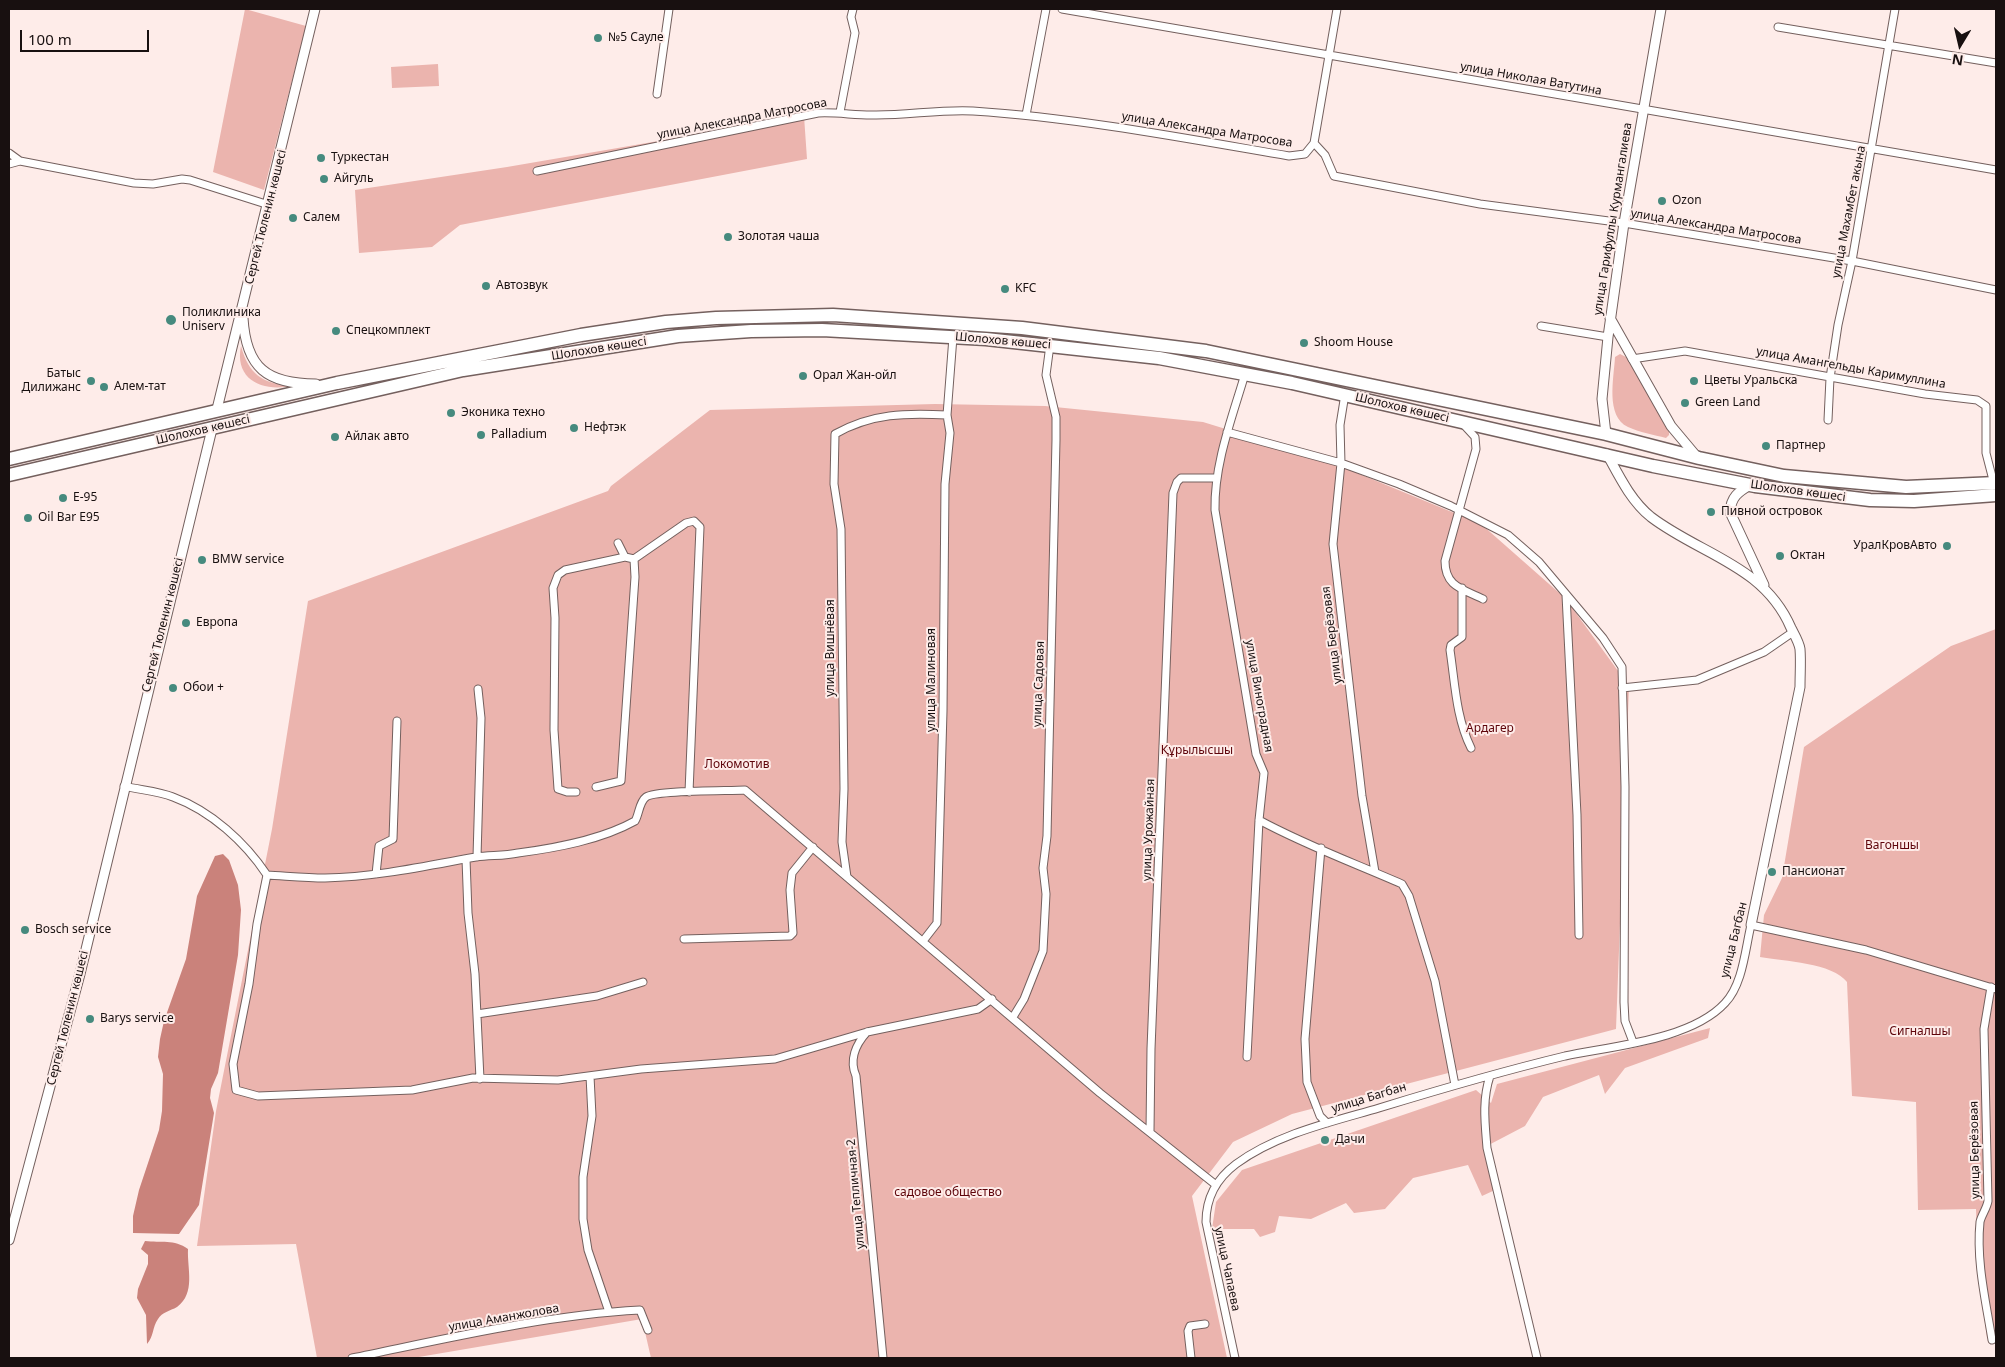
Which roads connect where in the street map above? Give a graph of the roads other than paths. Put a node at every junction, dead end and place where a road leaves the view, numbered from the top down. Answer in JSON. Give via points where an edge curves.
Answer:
{"nodes":[{"id":1,"x":315,"y":9,"type":"edge"},
{"id":2,"x":669,"y":9,"type":"edge"},
{"id":3,"x":853,"y":9,"type":"edge"},
{"id":4,"x":1046,"y":9,"type":"edge"},
{"id":5,"x":1062,"y":9,"type":"edge"},
{"id":6,"x":1337,"y":9,"type":"edge"},
{"id":7,"x":1661,"y":9,"type":"edge"},
{"id":8,"x":1895,"y":9,"type":"edge"},
{"id":9,"x":1778,"y":27,"type":"dead end"},
{"id":10,"x":1889,"y":44,"type":"junction"},
{"id":11,"x":1329,"y":56,"type":"junction"},
{"id":12,"x":1996,"y":63,"type":"edge"},
{"id":13,"x":657,"y":94,"type":"dead end"},
{"id":14,"x":1643,"y":110,"type":"junction"},
{"id":15,"x":840,"y":112,"type":"junction"},
{"id":16,"x":1026,"y":115,"type":"junction"},
{"id":17,"x":1314,"y":143,"type":"junction"},
{"id":18,"x":1872,"y":148,"type":"junction"},
{"id":19,"x":9,"y":153,"type":"edge"},
{"id":20,"x":20,"y":161,"type":"junction"},
{"id":21,"x":9,"y":164,"type":"edge"},
{"id":22,"x":1996,"y":170,"type":"edge"},
{"id":23,"x":537,"y":171,"type":"dead end"},
{"id":24,"x":269,"y":204,"type":"junction"},
{"id":25,"x":1624,"y":223,"type":"junction"},
{"id":26,"x":1852,"y":261,"type":"junction"},
{"id":27,"x":1996,"y":290,"type":"edge"},
{"id":28,"x":243,"y":308,"type":"junction"},
{"id":29,"x":1610,"y":318,"type":"junction"},
{"id":30,"x":1541,"y":326,"type":"dead end"},
{"id":31,"x":953,"y":337,"type":"junction"},
{"id":32,"x":1608,"y":337,"type":"junction"},
{"id":33,"x":1050,"y":346,"type":"junction"},
{"id":34,"x":1632,"y":359,"type":"junction"},
{"id":35,"x":1245,"y":374,"type":"junction"},
{"id":36,"x":1830,"y":378,"type":"junction"},
{"id":37,"x":337,"y":383,"type":"junction"},
{"id":38,"x":1345,"y":394,"type":"junction"},
{"id":39,"x":217,"y":409,"type":"junction"},
{"id":40,"x":947,"y":416,"type":"junction"},
{"id":41,"x":1828,"y":420,"type":"dead end"},
{"id":42,"x":1461,"y":422,"type":"junction"},
{"id":43,"x":212,"y":429,"type":"junction"},
{"id":44,"x":1227,"y":432,"type":"junction"},
{"id":45,"x":1606,"y":434,"type":"junction"},
{"id":46,"x":1608,"y":454,"type":"junction"},
{"id":47,"x":1698,"y":458,"type":"junction"},
{"id":48,"x":9,"y":459,"type":"edge"},
{"id":49,"x":1341,"y":463,"type":"junction"},
{"id":50,"x":9,"y":475,"type":"edge"},
{"id":51,"x":1217,"y":478,"type":"junction"},
{"id":52,"x":1750,"y":484,"type":"junction"},
{"id":53,"x":1995,"y":487,"type":"edge"},
{"id":54,"x":1460,"y":511,"type":"junction"},
{"id":55,"x":618,"y":542,"type":"dead end"},
{"id":56,"x":626,"y":557,"type":"junction"},
{"id":57,"x":634,"y":559,"type":"junction"},
{"id":58,"x":1764,"y":586,"type":"junction"},
{"id":59,"x":1462,"y":588,"type":"junction"},
{"id":60,"x":1566,"y":595,"type":"junction"},
{"id":61,"x":1483,"y":599,"type":"dead end"},
{"id":62,"x":1793,"y":632,"type":"junction"},
{"id":63,"x":478,"y":688,"type":"dead end"},
{"id":64,"x":1622,"y":688,"type":"junction"},
{"id":65,"x":397,"y":721,"type":"dead end"},
{"id":66,"x":1471,"y":748,"type":"dead end"},
{"id":67,"x":124,"y":786,"type":"junction"},
{"id":68,"x":596,"y":787,"type":"dead end"},
{"id":69,"x":576,"y":792,"type":"dead end"},
{"id":70,"x":689,"y":792,"type":"junction"},
{"id":71,"x":1259,"y":820,"type":"junction"},
{"id":72,"x":813,"y":847,"type":"junction"},
{"id":73,"x":1321,"y":848,"type":"junction"},
{"id":74,"x":477,"y":857,"type":"junction"},
{"id":75,"x":466,"y":859,"type":"junction"},
{"id":76,"x":1375,"y":872,"type":"junction"},
{"id":77,"x":376,"y":874,"type":"junction"},
{"id":78,"x":267,"y":875,"type":"junction"},
{"id":79,"x":847,"y":877,"type":"junction"},
{"id":80,"x":1751,"y":925,"type":"junction"},
{"id":81,"x":1580,"y":935,"type":"dead end"},
{"id":82,"x":684,"y":939,"type":"dead end"},
{"id":83,"x":923,"y":941,"type":"junction"},
{"id":84,"x":643,"y":982,"type":"dead end"},
{"id":85,"x":1994,"y":988,"type":"edge"},
{"id":86,"x":992,"y":999,"type":"junction"},
{"id":87,"x":477,"y":1014,"type":"junction"},
{"id":88,"x":1013,"y":1017,"type":"junction"},
{"id":89,"x":867,"y":1032,"type":"junction"},
{"id":90,"x":1633,"y":1042,"type":"junction"},
{"id":91,"x":1247,"y":1057,"type":"dead end"},
{"id":92,"x":590,"y":1076,"type":"junction"},
{"id":93,"x":1490,"y":1076,"type":"junction"},
{"id":94,"x":480,"y":1078,"type":"junction"},
{"id":95,"x":1455,"y":1085,"type":"junction"},
{"id":96,"x":1327,"y":1123,"type":"junction"},
{"id":97,"x":1150,"y":1131,"type":"junction"},
{"id":98,"x":1216,"y":1185,"type":"junction"},
{"id":99,"x":9,"y":1240,"type":"edge"},
{"id":100,"x":609,"y":1312,"type":"junction"},
{"id":101,"x":1205,"y":1324,"type":"dead end"},
{"id":102,"x":648,"y":1330,"type":"dead end"},
{"id":103,"x":1992,"y":1340,"type":"dead end"},
{"id":104,"x":352,"y":1358,"type":"edge"},
{"id":105,"x":883,"y":1358,"type":"edge"},
{"id":106,"x":1191,"y":1358,"type":"edge"},
{"id":107,"x":1235,"y":1358,"type":"edge"},
{"id":108,"x":1537,"y":1358,"type":"edge"}],
"edges":[{"from":1,"to":24,"type":"main road","name":"Сергей Тюленин көшесі"},
{"from":2,"to":13,"type":"street"},
{"from":3,"to":15,"type":"street","via":[[851,16],[855,33]]},
{"from":4,"to":16,"type":"street"},
{"from":5,"to":11,"type":"street","name":"улица Николая Ватутина"},
{"from":6,"to":11,"type":"street"},
{"from":7,"to":14,"type":"main road","name":"улица Гарифуллы Курмангалиева"},
{"from":8,"to":10,"type":"street","name":"улица Махамбет акына"},
{"from":9,"to":10,"type":"street"},
{"from":10,"to":12,"type":"street"},
{"from":10,"to":18,"type":"street","name":"улица Махамбет акына"},
{"from":11,"to":14,"type":"street","name":"улица Николая Ватутина"},
{"from":11,"to":17,"type":"street"},
{"from":14,"to":18,"type":"street","name":"улица Николая Ватутина"},
{"from":14,"to":25,"type":"main road","name":"улица Гарифуллы Курмангалиева"},
{"from":15,"to":16,"type":"street","name":"улица Александра Матросова","via":[[871,115],[971,111]]},
{"from":15,"to":23,"type":"street","name":"улица Александра Матросова","via":[[818,113]]},
{"from":16,"to":17,"type":"street","name":"улица Александра Матросова","via":[[1289,156],[1304,154]]},
{"from":17,"to":25,"type":"street","name":"улица Александра Матросова","via":[[1325,155],[1334,176],[1480,204]]},
{"from":18,"to":22,"type":"street","name":"улица Николая Ватутина"},
{"from":18,"to":26,"type":"street","name":"улица Махамбет акына"},
{"from":19,"to":20,"type":"street"},
{"from":20,"to":21,"type":"street"},
{"from":20,"to":24,"type":"street","via":[[134,183],[190,180]]},
{"from":24,"to":28,"type":"main road","name":"Сергей Тюленин көшесі"},
{"from":25,"to":26,"type":"street","name":"улица Александра Матросова"},
{"from":25,"to":29,"type":"main road","name":"улица Гарифуллы Курмангалиева"},
{"from":26,"to":27,"type":"street","name":"улица Александра Матросова"},
{"from":26,"to":36,"type":"street","name":"улица Махамбет акына"},
{"from":28,"to":37,"type":"main road","via":[[245,343],[261,370],[271,377],[292,382]]},
{"from":28,"to":39,"type":"main road","name":"Сергей Тюленин көшесі"},
{"from":29,"to":32,"type":"main road","name":"улица Гарифуллы Курмангалиева"},
{"from":29,"to":34,"type":"main road"},
{"from":30,"to":32,"type":"street"},
{"from":31,"to":33,"type":"highway","name":"Шолохов көшесі"},
{"from":31,"to":40,"type":"street","name":"улица Малиновая"},
{"from":31,"to":43,"type":"highway","name":"Шолохов көшесі","via":[[822,330],[678,336],[463,370]]},
{"from":32,"to":45,"type":"main road","name":"улица Гарифуллы Курмангалиева","via":[[1602,399]]},
{"from":33,"to":35,"type":"highway","name":"Шолохов көшесі","via":[[1159,358]]},
{"from":33,"to":88,"type":"street","name":"улица Садовая","via":[[1046,375],[1056,417],[1056,440],[1043,951],[1024,999]]},
{"from":34,"to":36,"type":"street","name":"улица Амангельды Каримуллина","via":[[1685,352]]},
{"from":34,"to":47,"type":"main road","via":[[1671,426]]},
{"from":35,"to":38,"type":"highway","name":"Шолохов көшесі"},
{"from":35,"to":44,"type":"street","name":"улица Виноградная"},
{"from":36,"to":41,"type":"street","name":"улица Махамбет акына"},
{"from":36,"to":53,"type":"street","name":"улица Амангельды Каримуллина","via":[[1977,400],[1986,406],[1986,453]]},
{"from":37,"to":39,"type":"highway","name":"Шолохов көшесі"},
{"from":37,"to":45,"type":"highway","name":"Шолохов көшесі","via":[[448,359],[666,322],[752,316],[833,316],[1031,329],[1206,350]]},
{"from":38,"to":42,"type":"highway","name":"Шолохов көшесі"},
{"from":38,"to":49,"type":"street","name":"улица Берёзовая","via":[[1340,425]]},
{"from":39,"to":43,"type":"highway","name":"Сергей Тюленин көшесі"},
{"from":39,"to":48,"type":"highway","name":"Шолохов көшесі"},
{"from":40,"to":79,"type":"street","name":"улица Вишнёвая","via":[[905,413],[848,426],[835,434],[834,484],[841,529],[842,842]]},
{"from":40,"to":83,"type":"street","name":"улица Малиновая","via":[[950,433],[945,484],[937,924]]},
{"from":42,"to":46,"type":"highway","name":"Шолохов көшесі"},
{"from":42,"to":54,"type":"street","via":[[1475,437],[1476,449]]},
{"from":43,"to":50,"type":"highway","name":"Шолохов көшесі"},
{"from":43,"to":67,"type":"main road","name":"Сергей Тюленин көшесі"},
{"from":44,"to":49,"type":"street"},
{"from":44,"to":51,"type":"street","name":"улица Виноградная"},
{"from":45,"to":46,"type":"highway"},
{"from":45,"to":47,"type":"highway","name":"Шолохов көшесі"},
{"from":46,"to":52,"type":"highway","name":"Шолохов көшесі"},
{"from":46,"to":58,"type":"main road","name":"улица Багбан","via":[[1621,480],[1649,515]]},
{"from":47,"to":53,"type":"highway","name":"Шолохов көшесі","via":[[1784,476],[1846,483]]},
{"from":49,"to":54,"type":"street"},
{"from":49,"to":76,"type":"street","name":"улица Берёзовая","via":[[1333,544],[1362,796]]},
{"from":51,"to":71,"type":"street","name":"улица Виноградная","via":[[1215,510],[1256,754],[1264,773]]},
{"from":51,"to":97,"type":"street","name":"улица Урожайная","via":[[1181,478],[1173,493]]},
{"from":52,"to":53,"type":"highway","name":"Шолохов көшесі","via":[[1870,500],[1921,500]]},
{"from":52,"to":58,"type":"main road","via":[[1736,494],[1730,512]]},
{"from":54,"to":59,"type":"street","via":[[1445,571],[1454,585]]},
{"from":54,"to":60,"type":"street","via":[[1508,535],[1539,562]]},
{"from":55,"to":56,"type":"street"},
{"from":56,"to":57,"type":"street"},
{"from":56,"to":69,"type":"street","via":[[565,570],[558,575],[553,588],[554,730],[558,789]]},
{"from":57,"to":68,"type":"street","via":[[621,781]]},
{"from":57,"to":70,"type":"street","via":[[686,523],[694,521],[700,527]]},
{"from":58,"to":62,"type":"main road","name":"улица Багбан","via":[[1784,610]]},
{"from":59,"to":61,"type":"street"},
{"from":59,"to":66,"type":"street","via":[[1462,637],[1451,645],[1450,650],[1459,714]]},
{"from":60,"to":64,"type":"street","via":[[1603,638],[1622,667]]},
{"from":60,"to":81,"type":"street"},
{"from":62,"to":64,"type":"street","via":[[1764,652],[1696,680]]},
{"from":62,"to":80,"type":"main road","name":"улица Багбан","via":[[1800,647],[1800,687]]},
{"from":63,"to":74,"type":"street","via":[[481,718]]},
{"from":64,"to":90,"type":"street","via":[[1624,1002],[1625,1021]]},
{"from":65,"to":77,"type":"street","via":[[393,839],[379,846]]},
{"from":67,"to":78,"type":"street","via":[[172,796],[199,809],[256,857]]},
{"from":67,"to":99,"type":"main road","name":"Сергей Тюленин көшесі","via":[[80,974]]},
{"from":70,"to":72,"type":"street","via":[[746,790]]},
{"from":70,"to":74,"type":"street","via":[[646,796],[635,821],[623,828],[573,843],[517,854]]},
{"from":71,"to":73,"type":"street","via":[[1299,842]]},
{"from":71,"to":91,"type":"street","name":"улица Виноградная"},
{"from":72,"to":79,"type":"street"},
{"from":72,"to":82,"type":"street","via":[[792,873],[793,933],[790,936]]},
{"from":73,"to":76,"type":"street"},
{"from":73,"to":96,"type":"street","via":[[1305,1039],[1308,1082],[1320,1116]]},
{"from":74,"to":75,"type":"street"},
{"from":75,"to":77,"type":"street"},
{"from":75,"to":87,"type":"street"},
{"from":76,"to":95,"type":"street","via":[[1402,884],[1408,896],[1435,981]]},
{"from":77,"to":78,"type":"street","via":[[325,878]]},
{"from":78,"to":94,"type":"street","via":[[233,1064],[236,1090],[258,1096],[305,1096],[412,1090]]},
{"from":79,"to":83,"type":"street"},
{"from":80,"to":85,"type":"street","via":[[1866,950]]},
{"from":80,"to":90,"type":"street","name":"улица Багбан","via":[[1738,978],[1726,1002],[1696,1023]]},
{"from":83,"to":86,"type":"street"},
{"from":84,"to":87,"type":"street","via":[[597,996]]},
{"from":85,"to":103,"type":"street","name":"улица Берёзовая","via":[[1984,1030],[1988,1200],[1980,1220],[1981,1272]]},
{"from":86,"to":88,"type":"street"},
{"from":86,"to":89,"type":"street","via":[[978,1009]]},
{"from":87,"to":94,"type":"street"},
{"from":88,"to":97,"type":"street","via":[[1100,1093]]},
{"from":89,"to":92,"type":"street","via":[[776,1059]]},
{"from":89,"to":105,"type":"street","name":"улица Тепличная-2","via":[[858,1043],[852,1067],[856,1076]]},
{"from":90,"to":93,"type":"street","name":"улица Багбан"},
{"from":92,"to":94,"type":"street","via":[[558,1080]]},
{"from":92,"to":100,"type":"street","via":[[592,1116],[582,1177],[583,1219],[588,1250]]},
{"from":93,"to":95,"type":"street","name":"улица Багбан"},
{"from":93,"to":108,"type":"street","via":[[1485,1090],[1487,1148]]},
{"from":95,"to":96,"type":"street","name":"улица Багбан"},
{"from":96,"to":98,"type":"street","name":"улица Багбан","via":[[1260,1149],[1234,1165]]},
{"from":97,"to":98,"type":"street"},
{"from":98,"to":107,"type":"street","name":"улица Чапаева","via":[[1206,1207],[1206,1222]]},
{"from":100,"to":102,"type":"street","name":"улица Аманжолова","via":[[640,1310]]},
{"from":100,"to":104,"type":"street","name":"улица Аманжолова"},
{"from":101,"to":106,"type":"street","via":[[1190,1326]]}]}
